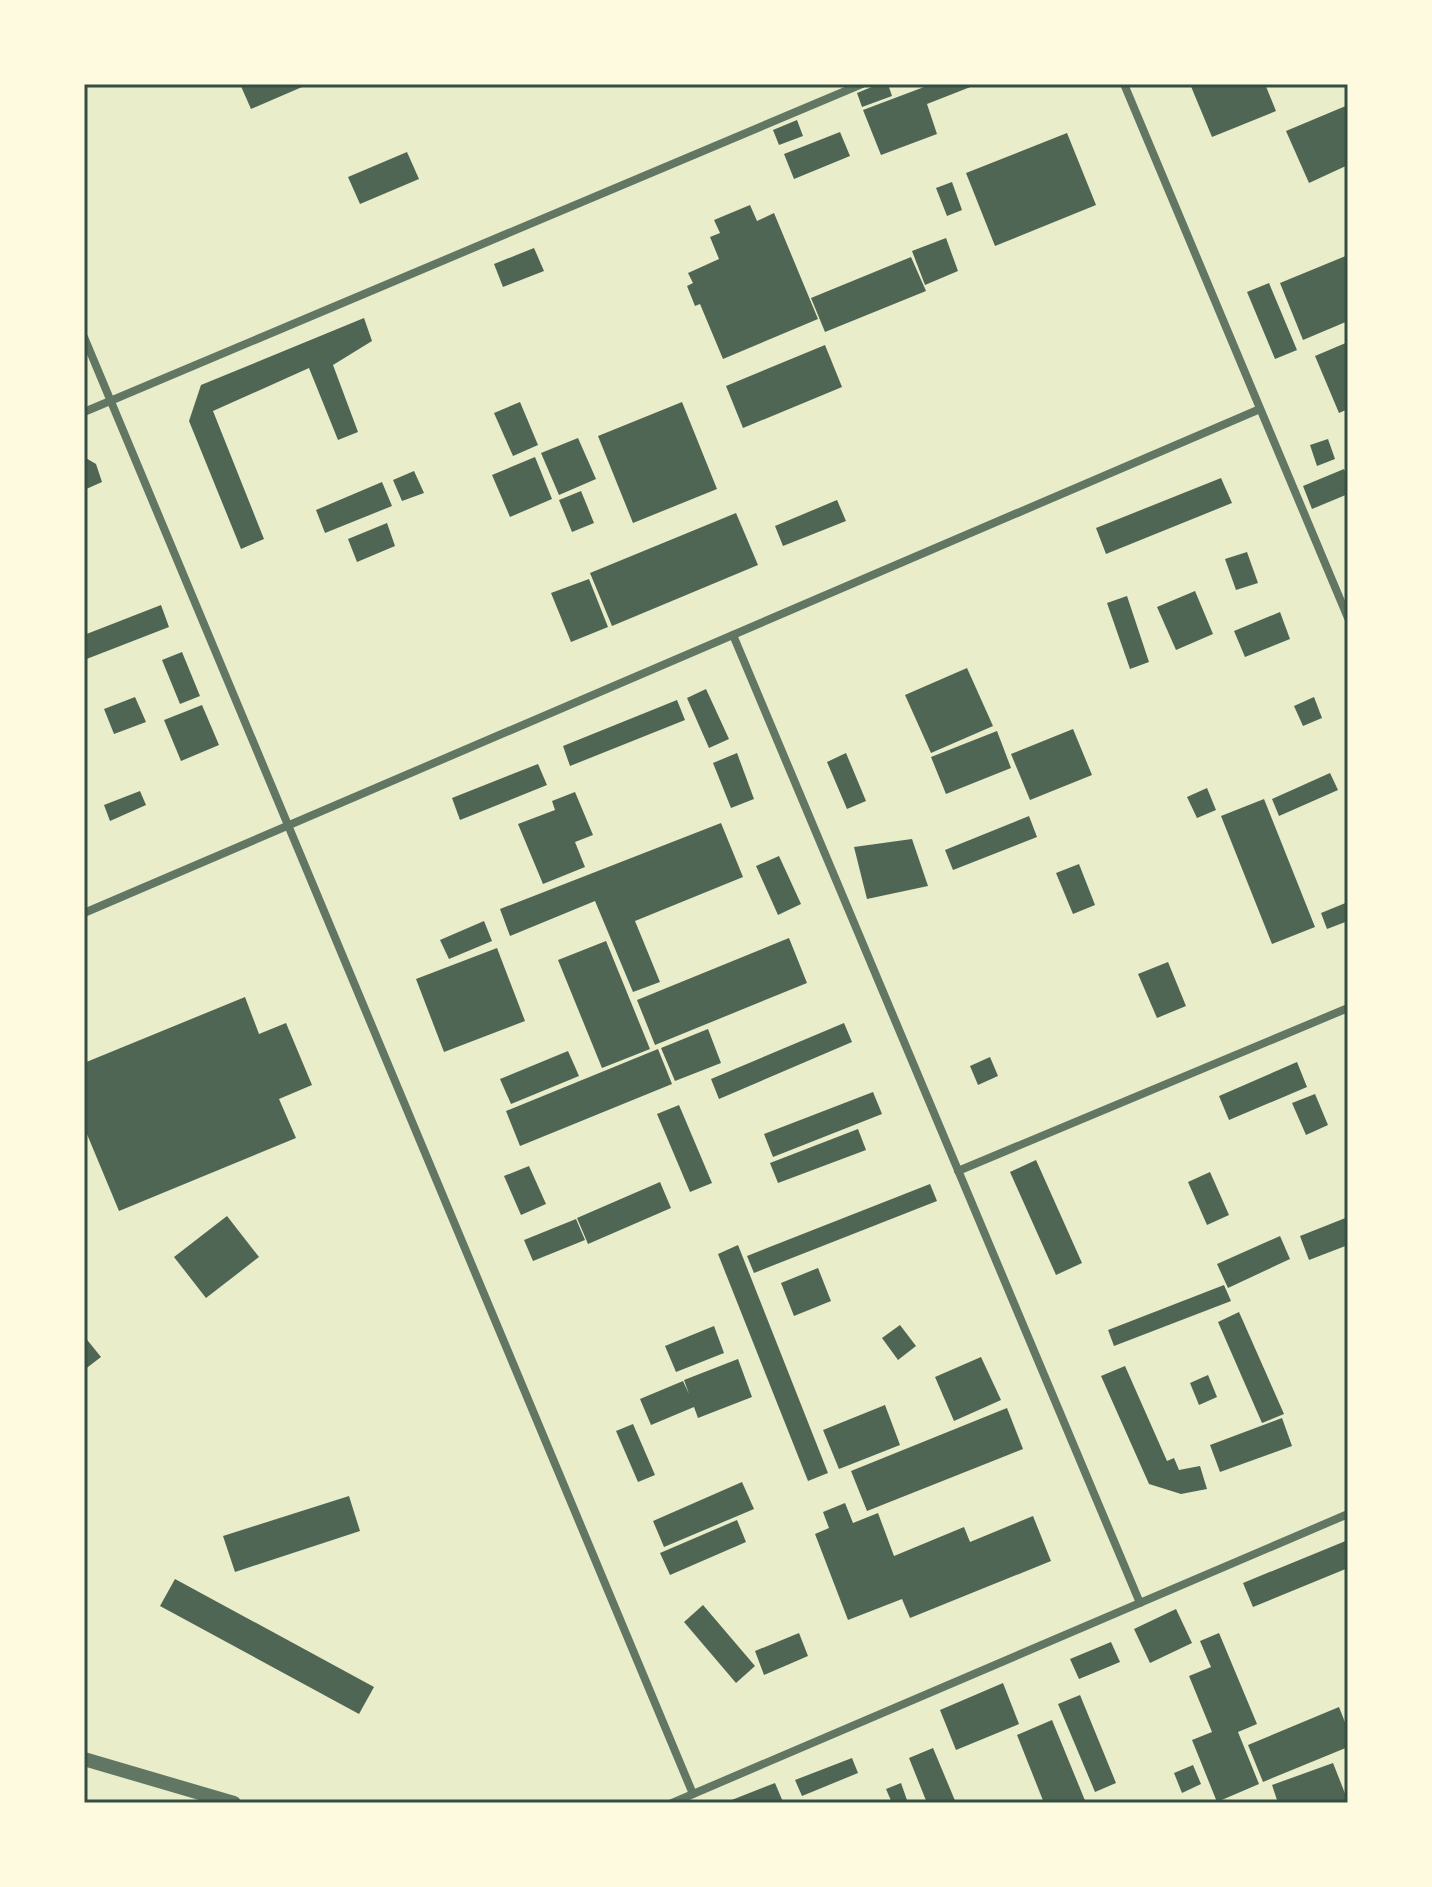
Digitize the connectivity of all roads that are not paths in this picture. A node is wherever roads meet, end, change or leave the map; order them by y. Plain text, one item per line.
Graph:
1 (862, 84) edge
2 (1124, 84) edge
3 (84, 337) edge
4 (111, 401) junction
5 (1260, 409) junction
6 (84, 412) edge
7 (1348, 618) edge
8 (733, 635) junction
9 (288, 825) junction
10 (84, 913) edge
11 (1348, 1008) edge
12 (958, 1171) junction
13 (1348, 1514) edge
14 (1140, 1603) junction
15 (84, 1759) edge
16 (693, 1794) junction
17 (234, 1803) edge
18 (672, 1803) edge

1 - 4 street
2 - 5 street
3 - 4 street
4 - 6 street
4 - 9 street
5 - 7 street
5 - 8 street
8 - 9 street
8 - 12 street
9 - 10 street
9 - 16 street
11 - 12 street
12 - 14 street
13 - 14 street
14 - 16 street
15 - 17 street
16 - 18 street

